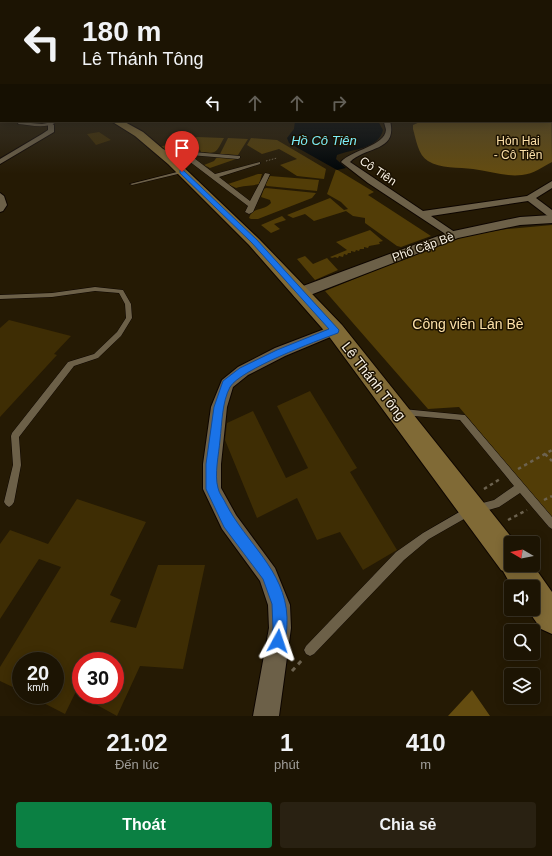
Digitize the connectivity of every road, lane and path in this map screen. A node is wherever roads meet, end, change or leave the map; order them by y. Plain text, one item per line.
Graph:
1 (118, 122) edge
2 (386, 122) edge
3 (19, 123) dead end
4 (52, 124) joint
5 (158, 151) junction
6 (183, 153) junction
7 (238, 157) dead end
8 (277, 158) dead end
9 (0, 162) edge
10 (262, 162) joint
11 (182, 172) junction
12 (267, 174) dead end
13 (213, 177) junction
14 (132, 184) dead end
15 (552, 184) edge
16 (0, 196) edge
17 (530, 198) junction
18 (0, 209) edge
19 (422, 214) junction
20 (552, 215) edge
21 (552, 219) edge
22 (454, 235) junction
23 (300, 293) junction
24 (0, 297) edge
25 (334, 330) junction
26 (398, 412) junction
27 (545, 454) dead end
28 (552, 462) edge
29 (520, 488) junction
30 (9, 502) dead end
31 (473, 509) junction
32 (552, 524) edge
33 (504, 551) edge
34 (540, 601) edge
35 (552, 618) edge
36 (310, 650) dead end
37 (266, 716) edge

1 - 5 main road, Lê Thánh Tông
2 - 19 street, Cô Tiên
3 - 4 lane
4 - 9 street
5 - 6 street
5 - 11 main road, Lê Thánh Tông
6 - 7 street
6 - 13 street
8 - 10 path
10 - 13 street
11 - 14 lane
11 - 23 main road, Lê Thánh Tông
12 - 13 street
15 - 17 street
16 - 18 street
17 - 19 street
17 - 20 street
19 - 22 street, Cô Tiên
21 - 22 street, Phố Cặp Bè
22 - 23 street, Phố Cặp Bè
23 - 25 main road, Lê Thánh Tông
24 - 30 lane
25 - 26 main road, Lê Thánh Tông
25 - 37 street
26 - 29 lane
26 - 31 main road, Lê Thánh Tông
27 - 28 path
29 - 31 lane
29 - 32 lane
31 - 33 main road, Lê Thánh Tông
31 - 36 lane
34 - 35 main road

